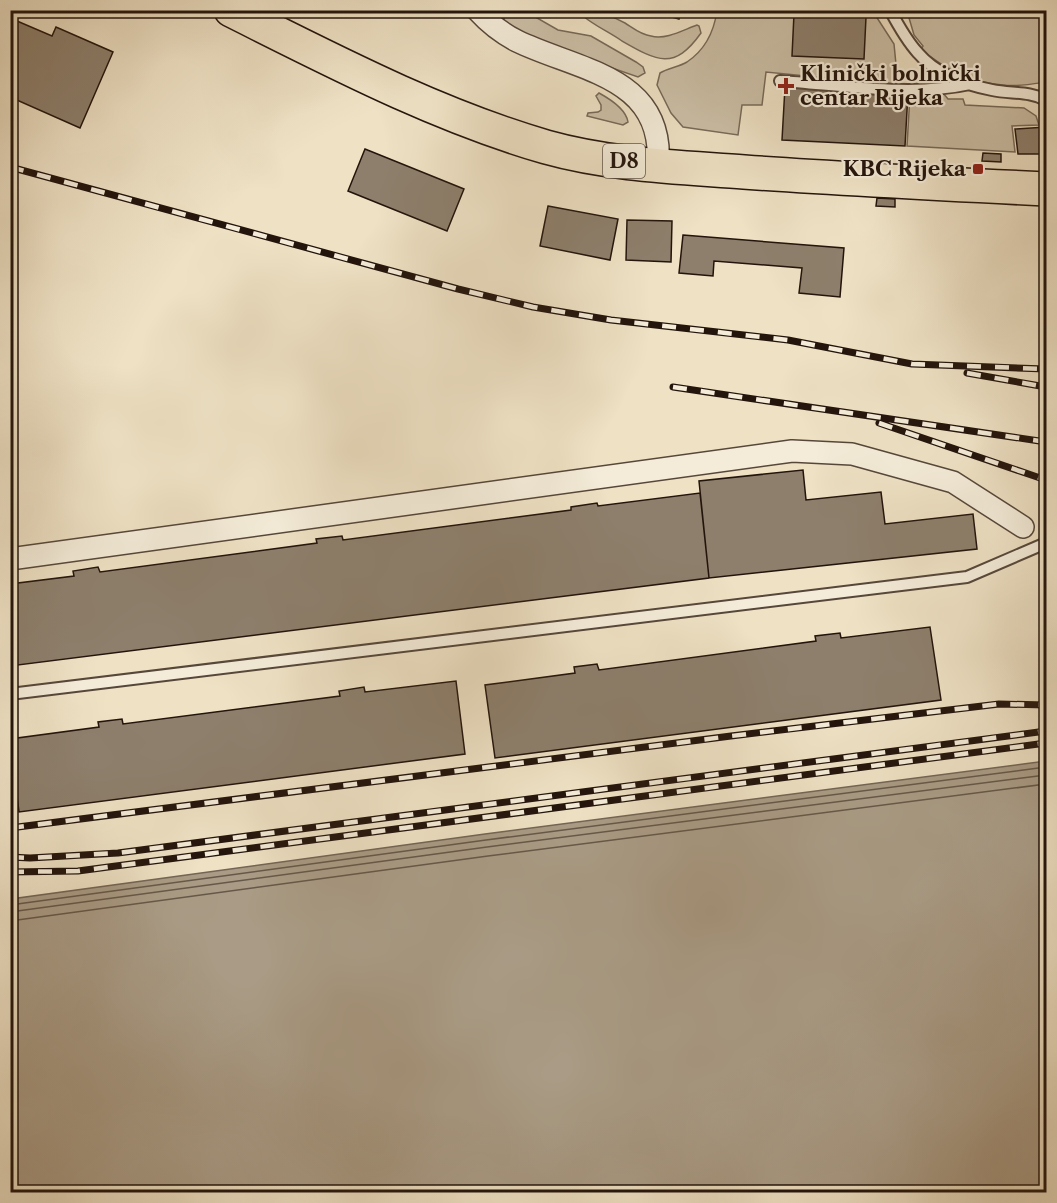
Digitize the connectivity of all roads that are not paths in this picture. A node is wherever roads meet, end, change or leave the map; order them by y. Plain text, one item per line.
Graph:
1 (231, 10) edge
2 (477, 10) edge
3 (890, 10) edge
4 (780, 81) dead end
5 (970, 84) junction
6 (1047, 100) edge
7 (658, 166) junction
8 (1047, 189) edge
9 (1023, 527) dead end
10 (1047, 543) edge
11 (10, 559) edge
12 (10, 694) edge

1 - 7 main road, D8
2 - 7 street
3 - 5 lane
4 - 5 lane
5 - 6 lane
7 - 8 main road, D8
9 - 11 street
10 - 12 lane

